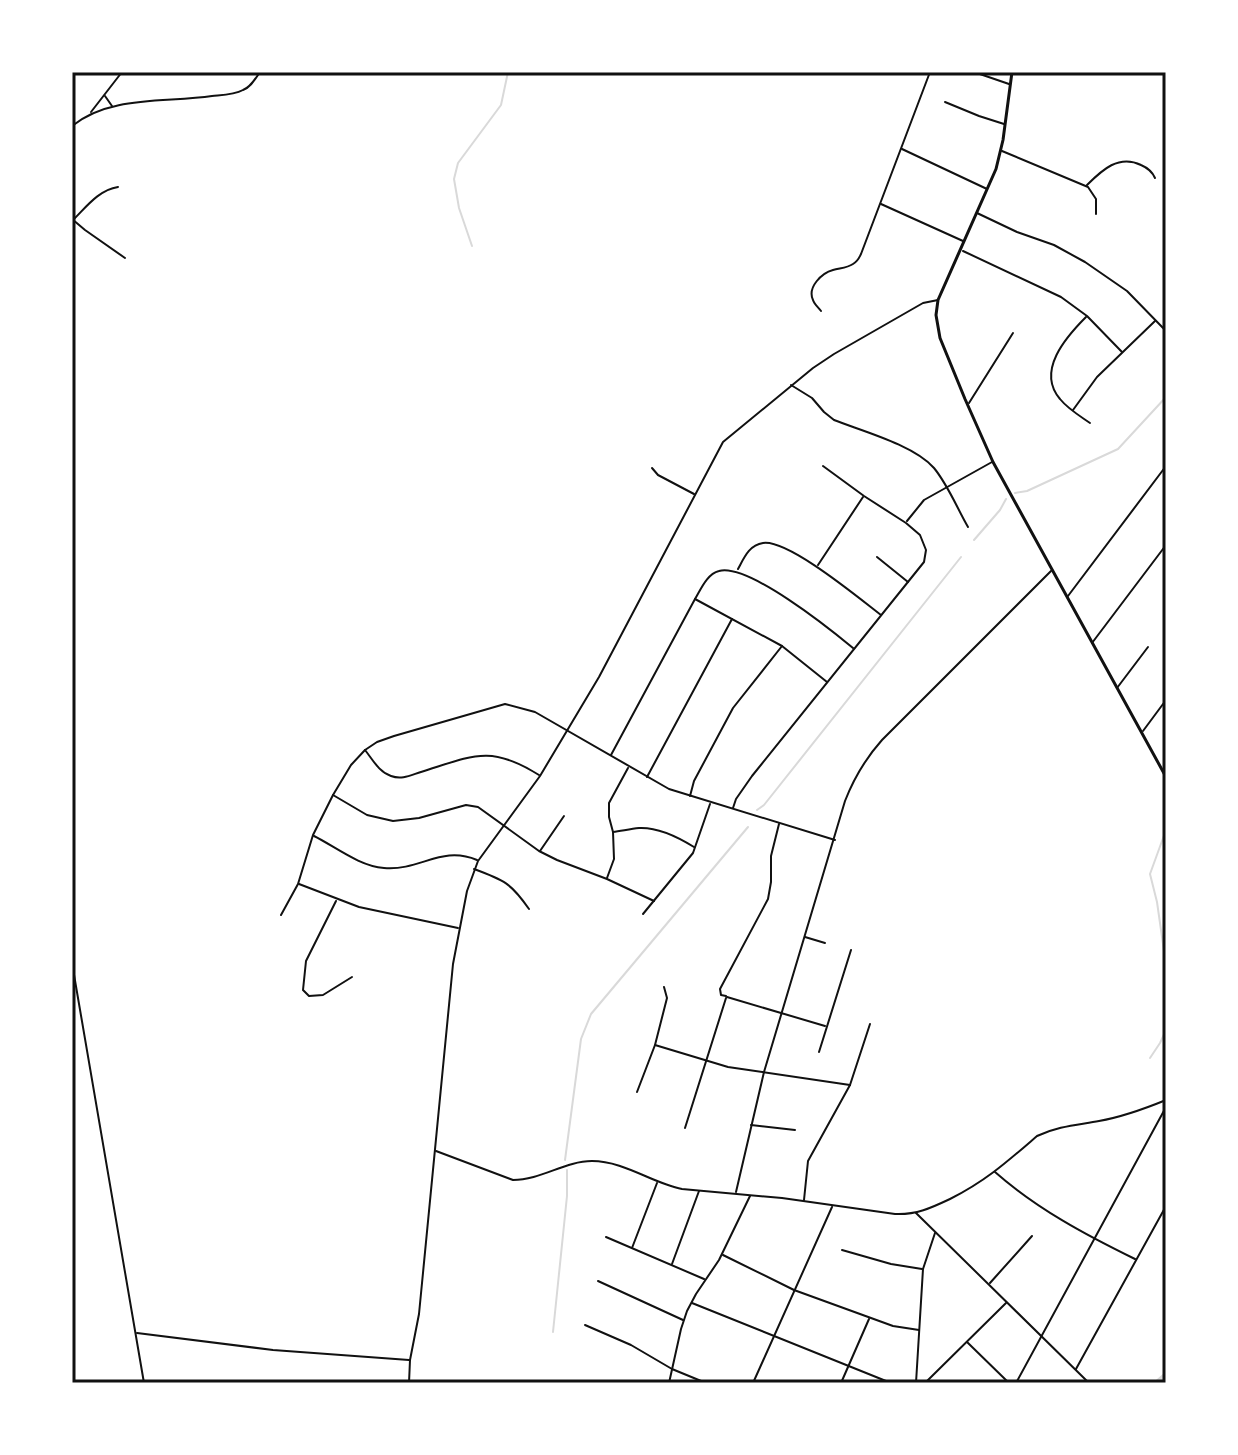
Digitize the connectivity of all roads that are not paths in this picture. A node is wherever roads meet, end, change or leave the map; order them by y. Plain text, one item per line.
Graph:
1 (122, 72) edge
2 (260, 72) edge
3 (930, 72) edge
4 (974, 72) edge
5 (1012, 72) edge
6 (1010, 84) junction
7 (105, 96) junction
8 (945, 102) dead end
9 (113, 107) junction
10 (89, 114) junction
11 (1005, 124) junction
12 (72, 126) edge
13 (901, 148) junction
14 (1001, 151) junction
15 (1155, 178) dead end
16 (1086, 186) junction
17 (118, 187) dead end
18 (988, 189) junction
19 (881, 204) junction
20 (977, 213) junction
21 (1096, 214) dead end
22 (73, 219) edge
23 (964, 242) junction
24 (960, 250) junction
25 (125, 258) dead end
26 (938, 300) junction
27 (821, 311) dead end
28 (1087, 316) junction
29 (1156, 320) junction
30 (1166, 331) edge
31 (1013, 333) dead end
32 (1122, 352) junction
33 (791, 385) junction
34 (968, 405) junction
35 (1072, 410) junction
36 (1090, 423) dead end
37 (993, 462) junction
38 (823, 466) dead end
39 (1166, 466) edge
40 (652, 468) dead end
41 (946, 487) junction
42 (694, 494) junction
43 (864, 496) junction
44 (906, 523) junction
45 (968, 527) dead end
46 (1166, 545) edge
47 (877, 557) dead end
48 (817, 566) junction
49 (1051, 570) junction
50 (737, 571) junction
51 (909, 582) junction
52 (1067, 596) junction
53 (695, 599) junction
54 (882, 616) junction
55 (732, 619) junction
56 (1092, 643) junction
57 (782, 646) junction
58 (1148, 647) dead end
59 (854, 649) junction
60 (828, 683) junction
61 (1117, 688) junction
62 (1166, 700) edge
63 (568, 730) junction
64 (1141, 733) junction
65 (365, 750) junction
66 (611, 755) junction
67 (629, 767) junction
68 (540, 776) junction
69 (647, 777) junction
70 (1166, 777) edge
71 (333, 795) junction
72 (690, 796) junction
73 (710, 803) junction
74 (732, 809) junction
75 (564, 816) dead end
76 (779, 824) junction
77 (505, 825) junction
78 (613, 832) junction
79 (313, 835) junction
80 (835, 840) junction
81 (695, 847) junction
82 (539, 851) junction
83 (478, 861) junction
84 (474, 869) junction
85 (607, 879) junction
86 (298, 884) junction
87 (337, 900) junction
88 (654, 901) junction
89 (529, 909) dead end
90 (643, 914) dead end
91 (281, 915) dead end
92 (459, 929) junction
93 (805, 937) junction
94 (825, 943) dead end
95 (851, 950) dead end
96 (72, 963) edge
97 (352, 977) dead end
98 (664, 987) dead end
99 (726, 996) junction
100 (782, 1014) junction
101 (870, 1024) dead end
102 (827, 1027) junction
103 (655, 1045) junction
104 (819, 1052) dead end
105 (706, 1061) junction
106 (764, 1072) junction
107 (850, 1085) junction
108 (637, 1092) dead end
109 (1166, 1100) edge
110 (1166, 1107) edge
111 (751, 1125) junction
112 (685, 1128) dead end
113 (795, 1130) dead end
114 (435, 1150) junction
115 (995, 1172) junction
116 (658, 1182) junction
117 (700, 1190) junction
118 (736, 1193) junction
119 (750, 1195) junction
120 (804, 1201) junction
121 (832, 1206) junction
122 (1166, 1206) edge
123 (916, 1213) junction
124 (1158, 1220) junction
125 (1166, 1225) edge
126 (935, 1232) junction
127 (1032, 1236) dead end
128 (606, 1237) dead end
129 (1094, 1239) junction
130 (632, 1248) junction
131 (842, 1250) dead end
132 (722, 1254) junction
133 (1137, 1260) junction
134 (672, 1265) junction
135 (923, 1269) junction
136 (705, 1280) junction
137 (598, 1281) dead end
138 (989, 1284) junction
139 (794, 1290) junction
140 (1007, 1302) junction
141 (691, 1303) junction
142 (869, 1317) junction
143 (684, 1321) junction
144 (585, 1325) dead end
145 (919, 1330) junction
146 (135, 1333) junction
147 (1042, 1335) junction
148 (775, 1336) junction
149 (967, 1342) junction
150 (410, 1360) junction
151 (849, 1366) junction
152 (672, 1369) junction
153 (1076, 1369) junction
154 (144, 1383) edge
155 (409, 1383) edge
156 (669, 1383) edge
157 (706, 1383) edge
158 (753, 1383) edge
159 (841, 1383) edge
160 (891, 1383) edge
161 (916, 1383) edge
162 (925, 1383) edge
163 (1009, 1383) edge
164 (1016, 1383) edge
165 (1089, 1383) edge

1 - 7 street
2 - 9 street
3 - 13 street
4 - 6 street
5 - 6 main road
6 - 11 main road
7 - 9 street
7 - 10 street
8 - 11 street
9 - 10 street
10 - 12 street
11 - 14 main road
13 - 18 street
13 - 19 street
14 - 16 street
14 - 18 main road
15 - 16 street
16 - 21 street
17 - 22 street
18 - 20 main road
19 - 23 street
19 - 27 street
20 - 23 main road
20 - 29 street
22 - 25 street
23 - 24 main road
24 - 26 main road
24 - 28 street
26 - 33 street
26 - 34 main road
28 - 32 street
28 - 35 street
29 - 30 street
29 - 32 street
31 - 34 street
32 - 35 street
33 - 41 street
33 - 42 street
34 - 37 main road
35 - 36 street
37 - 41 street
37 - 49 main road
38 - 43 street
39 - 52 street
40 - 42 street
41 - 44 street
41 - 45 street
42 - 63 street
43 - 44 street
43 - 48 street
44 - 51 street
46 - 56 street
47 - 51 street
48 - 50 street
48 - 54 street
49 - 52 main road
49 - 80 street
50 - 53 street
50 - 59 street
51 - 54 street
52 - 56 main road
53 - 55 street
53 - 66 street
54 - 59 street
55 - 57 street
55 - 69 street
56 - 61 main road
57 - 60 street
57 - 72 street
58 - 61 street
59 - 60 street
60 - 74 street
61 - 64 main road
62 - 64 street
63 - 65 street
63 - 66 street
63 - 68 street
64 - 70 main road
65 - 68 street
65 - 71 street
66 - 67 street
67 - 69 street
67 - 78 street
68 - 77 street
69 - 72 street
71 - 77 street
71 - 79 street
72 - 73 street
73 - 74 street
73 - 81 street
74 - 76 street
75 - 82 street
76 - 80 street
76 - 99 street
77 - 82 street
77 - 83 street
78 - 81 street
78 - 85 street
79 - 83 street
79 - 86 street
80 - 93 street
81 - 88 street
82 - 85 street
83 - 84 street
84 - 89 street
84 - 92 street
85 - 88 street
86 - 87 street
86 - 91 street
87 - 92 street
87 - 97 street
88 - 90 street
92 - 114 street
93 - 94 street
93 - 100 street
95 - 102 street
96 - 146 street
98 - 103 street
99 - 100 street
99 - 105 street
100 - 102 street
100 - 106 street
101 - 107 street
102 - 104 street
103 - 105 street
103 - 108 street
105 - 106 street
105 - 112 street
106 - 107 street
106 - 111 street
107 - 120 street
109 - 115 street
110 - 129 street
111 - 113 street
111 - 118 street
114 - 116 street
114 - 150 street
115 - 123 street
115 - 129 street
116 - 117 street
116 - 130 street
117 - 118 street
117 - 134 street
118 - 119 street
119 - 120 street
119 - 132 street
120 - 121 street
121 - 123 street
121 - 139 street
122 - 124 street
123 - 126 street
124 - 125 street
124 - 133 street
126 - 135 street
126 - 138 street
127 - 138 street
128 - 130 street
129 - 133 street
129 - 147 street
130 - 134 street
131 - 135 street
132 - 136 street
132 - 139 street
133 - 153 street
134 - 136 street
135 - 145 street
136 - 141 street
137 - 143 street
138 - 140 street
139 - 142 street
139 - 148 street
140 - 147 street
140 - 149 street
141 - 143 street
141 - 148 street
142 - 145 street
142 - 151 street
143 - 152 street
144 - 152 street
145 - 161 street
146 - 150 street
146 - 154 street
147 - 153 street
147 - 164 street
148 - 151 street
148 - 158 street
149 - 162 street
149 - 163 street
150 - 155 street
151 - 159 street
151 - 160 street
152 - 156 street
152 - 157 street
153 - 165 street

